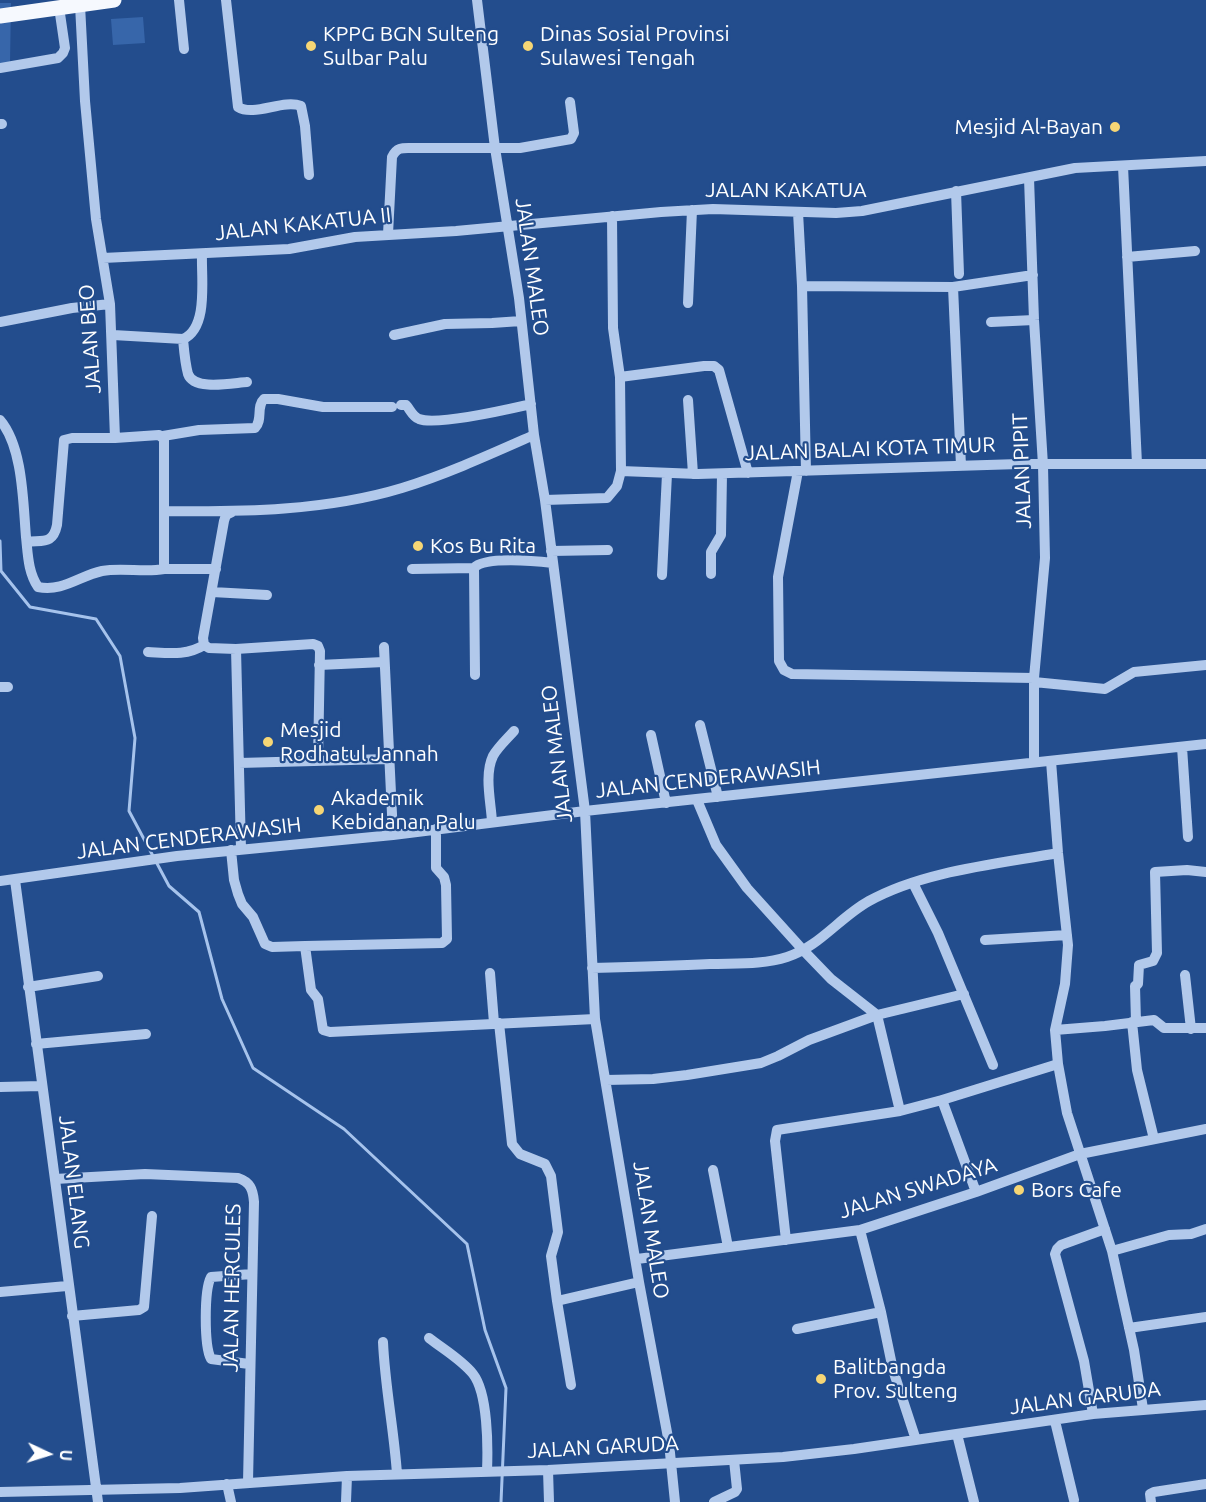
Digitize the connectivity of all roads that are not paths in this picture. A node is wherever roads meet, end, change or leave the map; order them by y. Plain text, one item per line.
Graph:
1 (114, 0) edge
2 (179, 0) edge
3 (226, 0) edge
4 (477, 0) edge
5 (80, 5) junction
6 (59, 7) junction
7 (0, 16) edge
8 (184, 49) dead end
9 (0, 68) edge
10 (570, 102) dead end
11 (495, 148) junction
12 (1206, 161) edge
13 (1122, 166) junction
14 (309, 175) dead end
15 (1029, 178) junction
16 (956, 191) junction
17 (692, 210) junction
18 (798, 212) junction
19 (612, 216) junction
20 (506, 227) junction
21 (388, 234) junction
22 (1195, 251) dead end
23 (202, 254) junction
24 (1127, 257) junction
25 (103, 258) junction
26 (959, 274) dead end
27 (1032, 275) junction
28 (802, 286) junction
29 (953, 287) junction
30 (688, 303) dead end
31 (110, 304) junction
32 (1034, 320) junction
33 (521, 321) junction
34 (0, 322) edge
35 (991, 322) dead end
36 (113, 335) junction
37 (394, 335) dead end
38 (183, 339) junction
39 (620, 378) junction
40 (247, 382) dead end
41 (688, 400) dead end
42 (531, 404) junction
43 (0, 420) edge
44 (534, 435) junction
45 (163, 436) junction
46 (115, 438) junction
47 (1137, 464) junction
48 (1206, 464) edge
49 (1043, 465) junction
50 (961, 466) junction
51 (621, 471) junction
52 (802, 471) junction
53 (748, 473) junction
54 (667, 474) junction
55 (693, 474) junction
56 (722, 474) junction
57 (545, 500) junction
58 (165, 511) junction
59 (232, 512) junction
60 (27, 542) junction
61 (608, 550) dead end
62 (551, 551) junction
63 (553, 563) junction
64 (216, 568) junction
65 (474, 568) junction
66 (164, 569) junction
67 (412, 569) dead end
68 (711, 574) dead end
69 (662, 575) dead end
70 (212, 592) junction
71 (267, 595) dead end
72 (204, 645) junction
73 (384, 647) dead end
74 (236, 649) junction
75 (148, 652) dead end
76 (384, 662) junction
77 (320, 665) junction
78 (1206, 665) edge
79 (475, 675) dead end
80 (1034, 680) junction
81 (700, 725) dead end
82 (514, 730) dead end
83 (651, 735) dead end
84 (1206, 744) edge
85 (1182, 747) junction
86 (388, 759) junction
87 (318, 760) junction
88 (1051, 761) junction
89 (1034, 762) junction
90 (239, 763) junction
91 (718, 797) junction
92 (697, 800) junction
93 (666, 803) junction
94 (585, 811) junction
95 (492, 822) junction
96 (436, 829) junction
97 (393, 835) junction
98 (1188, 837) dead end
99 (236, 850) junction
100 (1058, 853) junction
101 (1206, 872) edge
102 (15, 880) junction
103 (0, 881) edge
104 (913, 883) junction
105 (1067, 935) junction
106 (985, 940) dead end
107 (305, 946) junction
108 (802, 950) junction
109 (592, 968) junction
110 (490, 973) dead end
111 (1185, 975) dead end
112 (98, 976) dead end
113 (28, 987) junction
114 (964, 994) junction
115 (877, 1016) junction
116 (595, 1019) junction
117 (1134, 1022) junction
118 (497, 1023) junction
119 (1206, 1028) edge
120 (1191, 1029) junction
121 (1055, 1030) junction
122 (146, 1034) dead end
123 (36, 1044) junction
124 (1058, 1064) junction
125 (993, 1065) dead end
126 (606, 1080) junction
127 (41, 1086) junction
128 (0, 1087) edge
129 (942, 1101) junction
130 (900, 1111) junction
131 (1206, 1129) edge
132 (1154, 1139) junction
133 (1080, 1154) junction
134 (713, 1170) dead end
135 (55, 1179) junction
136 (976, 1192) junction
137 (152, 1216) dead end
138 (1105, 1229) junction
139 (1206, 1229) edge
140 (860, 1230) junction
141 (786, 1240) junction
142 (728, 1247) junction
143 (1112, 1251) junction
144 (637, 1259) junction
145 (252, 1274) junction
146 (639, 1282) junction
147 (67, 1286) junction
148 (0, 1292) edge
149 (557, 1301) junction
150 (881, 1312) junction
151 (72, 1316) junction
152 (1206, 1317) edge
153 (1129, 1328) junction
154 (797, 1329) dead end
155 (429, 1338) dead end
156 (383, 1342) dead end
157 (249, 1364) junction
158 (571, 1385) dead end
159 (1206, 1405) edge
160 (1143, 1409) junction
161 (1093, 1414) junction
162 (1055, 1421) junction
163 (957, 1434) junction
164 (916, 1440) junction
165 (734, 1460) junction
166 (672, 1464) junction
167 (548, 1470) junction
168 (491, 1471) junction
169 (397, 1474) junction
170 (347, 1476) junction
171 (248, 1482) junction
172 (227, 1484) junction
173 (1206, 1484) edge
174 (97, 1489) junction
175 (0, 1492) edge
176 (1074, 1500) dead end
177 (98, 1502) edge
178 (231, 1502) edge
179 (346, 1502) edge
180 (549, 1502) edge
181 (675, 1502) edge
182 (714, 1502) edge
183 (974, 1502) edge
184 (1151, 1502) edge

1 - 5 main road
2 - 8 street
3 - 14 street
4 - 11 street, JALAN MALEO
5 - 6 main road
5 - 25 street, JALAN BEO
6 - 7 main road
6 - 9 street
10 - 11 street
11 - 20 street, JALAN MALEO
11 - 21 street
12 - 13 street, JALAN KAKATUA
13 - 15 street, JALAN KAKATUA
13 - 24 street
15 - 16 street, JALAN KAKATUA
15 - 27 street, JALAN PIPIT
16 - 18 street, JALAN KAKATUA
16 - 26 street
17 - 18 street, JALAN KAKATUA
17 - 19 street, JALAN KAKATUA
17 - 30 street
18 - 28 street
19 - 20 street, JALAN KAKATUA
19 - 39 street
20 - 21 street, JALAN KAKATUA II
20 - 33 street, JALAN MALEO
21 - 23 street, JALAN KAKATUA II
22 - 24 street
23 - 25 street, JALAN KAKATUA II
23 - 38 street
24 - 47 street
25 - 31 street, JALAN BEO
27 - 29 street
27 - 32 street, JALAN PIPIT
28 - 29 street
28 - 52 street
29 - 50 street
31 - 34 street
31 - 36 street, JALAN BEO
32 - 35 street
32 - 49 street, JALAN PIPIT
33 - 37 street
33 - 42 street, JALAN MALEO
36 - 38 street
36 - 46 street, JALAN BEO
38 - 40 street
39 - 51 street
39 - 53 street
41 - 55 street
42 - 44 street, JALAN MALEO
42 - 45 street
43 - 60 street
44 - 57 street, JALAN MALEO
44 - 59 street
45 - 46 street
45 - 58 street
46 - 60 street
47 - 48 street, JALAN BALAI KOTA TIMUR
47 - 49 street, JALAN BALAI KOTA TIMUR
49 - 50 street, JALAN BALAI KOTA TIMUR
49 - 80 street, JALAN PIPIT
50 - 52 street, JALAN BALAI KOTA TIMUR
51 - 54 street, JALAN BALAI KOTA TIMUR
51 - 57 street
52 - 53 street, JALAN BALAI KOTA TIMUR
52 - 80 street
53 - 56 street, JALAN BALAI KOTA TIMUR
54 - 55 street, JALAN BALAI KOTA TIMUR
54 - 69 street
55 - 56 street, JALAN BALAI KOTA TIMUR
56 - 68 street
57 - 62 street, JALAN MALEO
58 - 59 street
58 - 66 street
59 - 64 street
60 - 66 street
61 - 62 street
62 - 63 street, JALAN MALEO
63 - 65 street
63 - 94 street, JALAN MALEO
64 - 66 street
64 - 70 street
65 - 67 street
65 - 79 street
70 - 71 street
70 - 72 street
72 - 74 street
72 - 75 street
73 - 76 street
74 - 77 street
74 - 90 street
76 - 77 street
76 - 86 street
77 - 87 street
78 - 80 street
80 - 89 street, JALAN PIPIT
81 - 91 street
82 - 95 street
83 - 93 street
84 - 85 street, JALAN CENDERAWASIH
85 - 88 street, JALAN CENDERAWASIH
85 - 98 street
86 - 87 street
86 - 97 street
87 - 90 street
88 - 89 street, JALAN CENDERAWASIH
88 - 100 street
89 - 91 street, JALAN CENDERAWASIH
90 - 99 street
91 - 92 street, JALAN CENDERAWASIH
92 - 93 street, JALAN CENDERAWASIH
92 - 108 street
93 - 94 street, JALAN CENDERAWASIH
94 - 95 street, JALAN CENDERAWASIH
94 - 109 street, JALAN MALEO
95 - 96 street, JALAN CENDERAWASIH
96 - 97 street, JALAN CENDERAWASIH
96 - 107 street
97 - 99 street, JALAN CENDERAWASIH
99 - 102 street, JALAN CENDERAWASIH
99 - 107 street
100 - 104 street
100 - 105 street
101 - 117 street
102 - 103 street, JALAN CENDERAWASIH
102 - 113 street, JALAN ELANG
104 - 108 street
104 - 114 street
105 - 106 street
105 - 121 street
107 - 118 street
108 - 109 street
108 - 115 street
109 - 116 street, JALAN MALEO
110 - 118 street
111 - 120 street
112 - 113 street
113 - 123 street, JALAN ELANG
114 - 115 street
114 - 125 street
115 - 126 street
115 - 130 street
116 - 118 street
116 - 126 street, JALAN MALEO
117 - 120 street
117 - 121 street
117 - 132 street
118 - 149 street
119 - 120 street
121 - 124 street
122 - 123 street
123 - 127 street, JALAN ELANG
124 - 129 street
124 - 133 street
126 - 144 street, JALAN MALEO
127 - 128 street
127 - 135 street, JALAN ELANG
129 - 130 street
129 - 136 street
130 - 141 street
131 - 132 street, JALAN SWADAYA
132 - 133 street, JALAN SWADAYA
133 - 136 street, JALAN SWADAYA
133 - 138 street
134 - 142 street
135 - 145 street, JALAN HERCULES
135 - 147 street, JALAN ELANG
136 - 140 street, JALAN SWADAYA
137 - 151 street
138 - 143 street
138 - 161 street
139 - 143 street
140 - 141 street, JALAN SWADAYA
140 - 150 street
141 - 142 street, JALAN SWADAYA
142 - 144 street, JALAN SWADAYA
143 - 153 street
144 - 146 street, JALAN MALEO
145 - 157 street, JALAN HERCULES
145 - 157 street
146 - 149 street
146 - 166 street, JALAN MALEO
147 - 148 street
147 - 151 street, JALAN ELANG
149 - 158 street
150 - 154 street
150 - 164 street
151 - 174 street, JALAN ELANG
152 - 153 street
153 - 160 street
155 - 168 street
156 - 169 street
157 - 171 street, JALAN HERCULES
159 - 160 street, JALAN GARUDA
160 - 161 street, JALAN GARUDA
161 - 162 street, JALAN GARUDA
162 - 163 street, JALAN GARUDA
162 - 176 street
163 - 164 street, JALAN GARUDA
163 - 183 street
164 - 165 street, JALAN GARUDA
165 - 166 street, JALAN GARUDA
165 - 182 street
166 - 167 street, JALAN GARUDA
166 - 181 street, JALAN MALEO
167 - 168 street, JALAN GARUDA
167 - 180 street
168 - 169 street, JALAN GARUDA
169 - 170 street, JALAN GARUDA
170 - 171 street, JALAN GARUDA
170 - 179 street
171 - 172 street, JALAN GARUDA
172 - 174 street, JALAN GARUDA
172 - 178 street
173 - 184 street
174 - 175 street, JALAN GARUDA
174 - 177 street, JALAN ELANG

